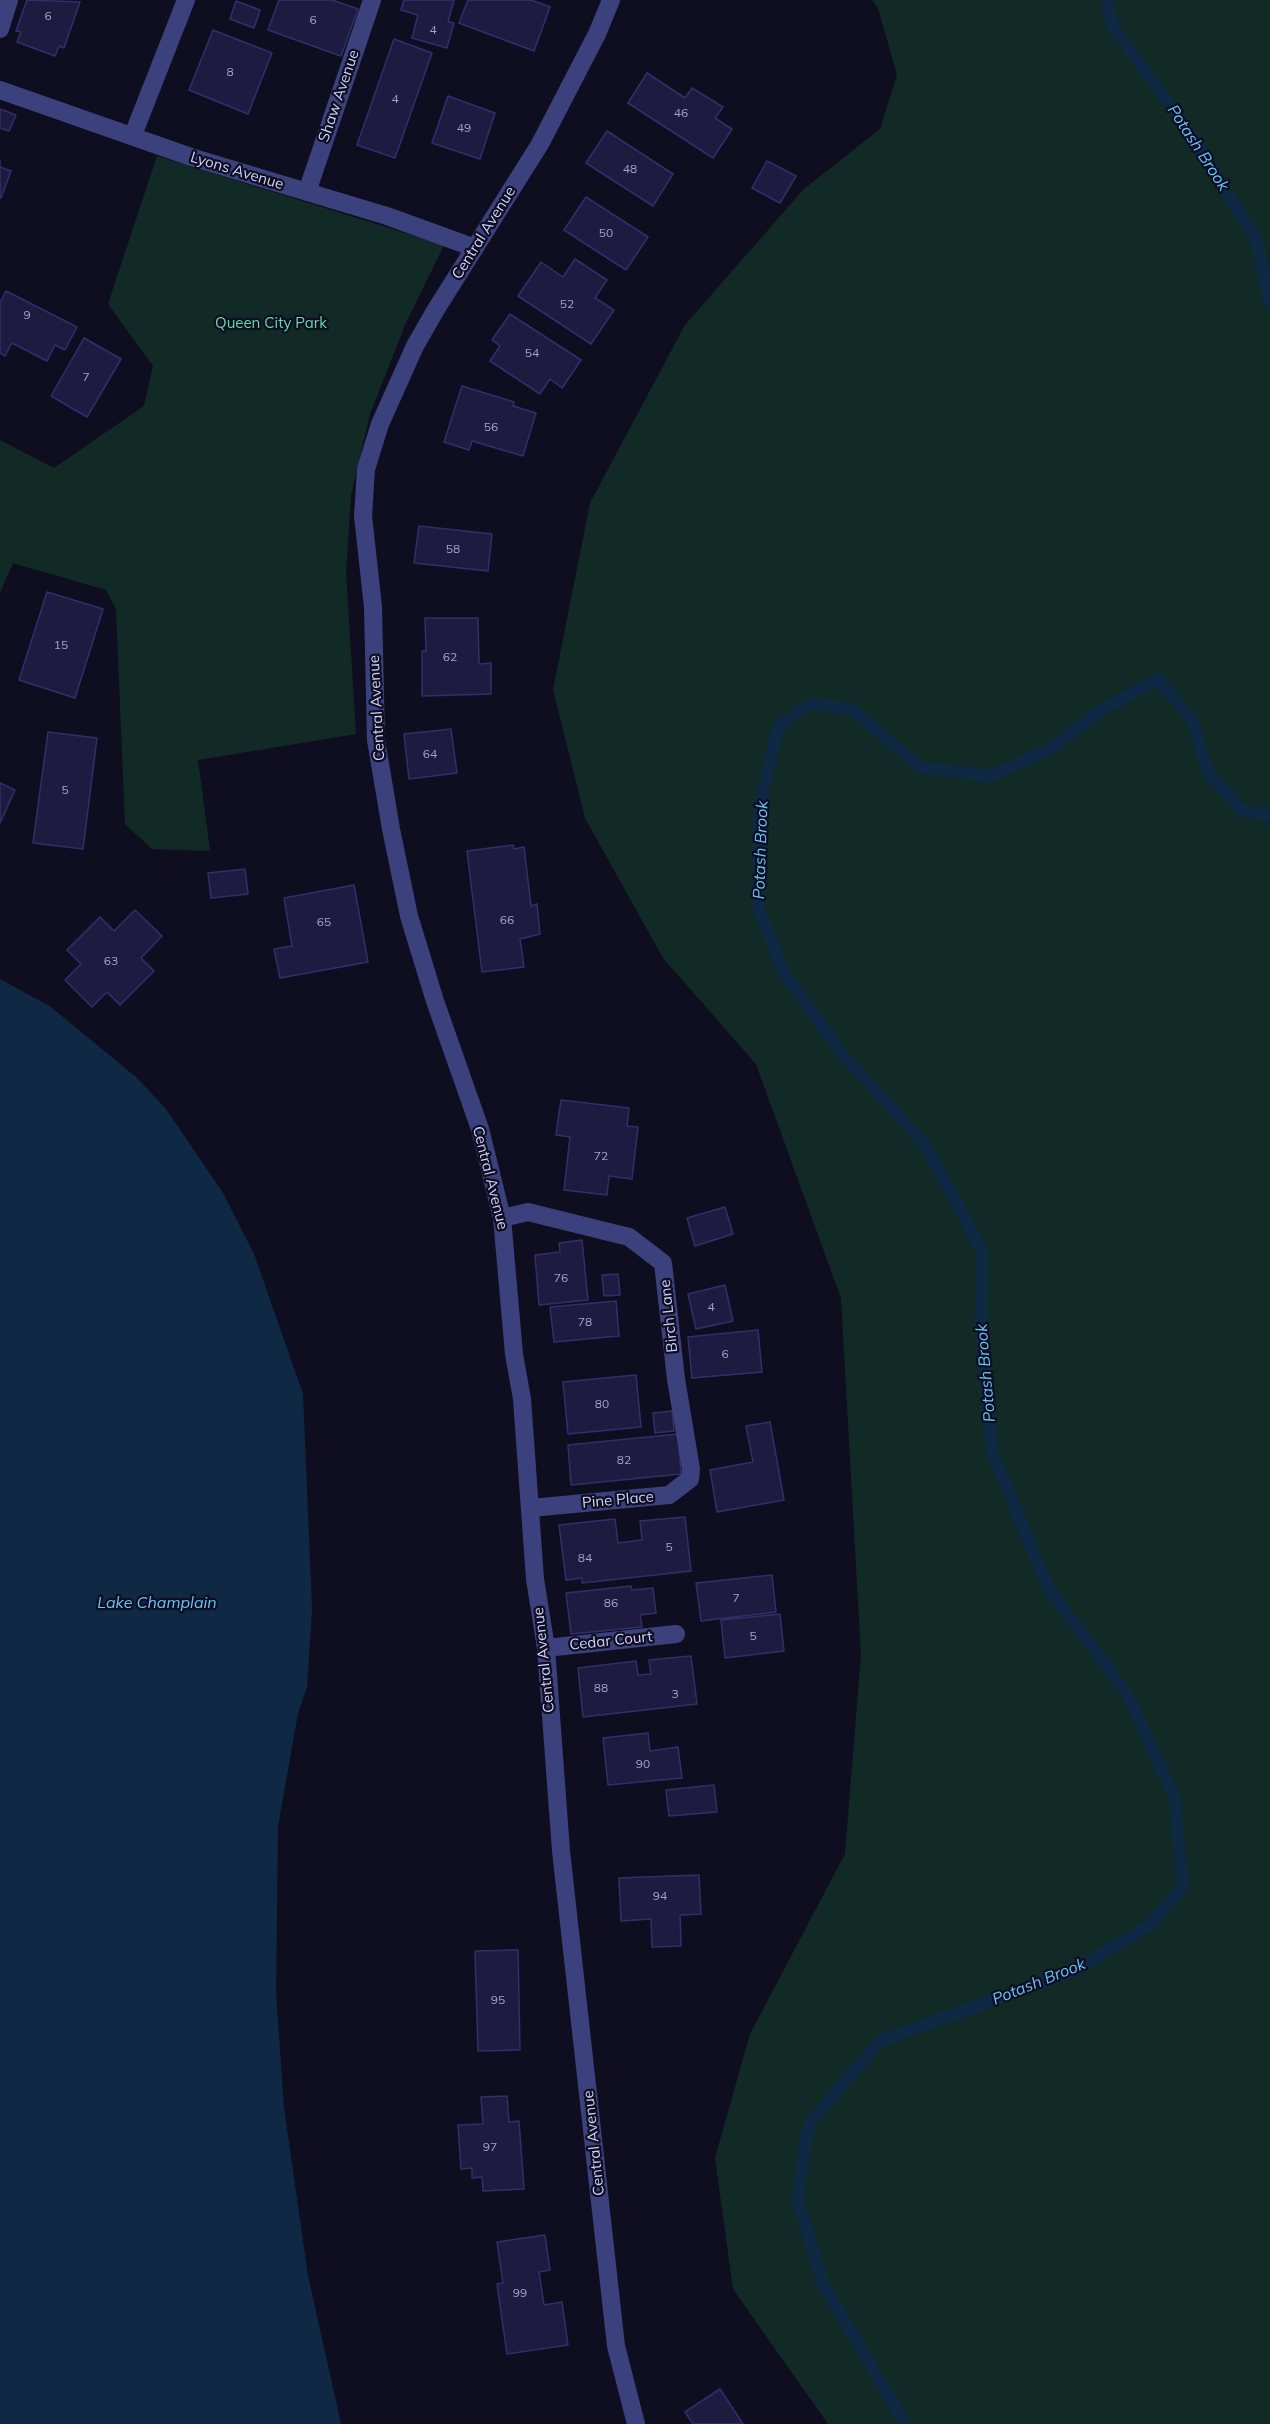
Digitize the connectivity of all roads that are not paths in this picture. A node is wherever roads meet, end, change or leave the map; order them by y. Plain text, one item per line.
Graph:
1 (9, 0) edge
2 (186, 0) edge
3 (372, 0) edge
4 (611, 0) edge
5 (0, 29) edge
6 (0, 90) edge
7 (133, 135) junction
8 (307, 192) junction
9 (475, 248) junction
10 (502, 1218) junction
11 (692, 1469) joint
12 (531, 1508) junction
13 (676, 1634) dead end
14 (546, 1648) junction
15 (636, 2424) edge

1 - 5 street
2 - 7 street
3 - 8 street, Shaw Avenue
4 - 9 street, Central Avenue
6 - 7 street, Lyons Avenue
7 - 8 street, Lyons Avenue
8 - 9 street, Lyons Avenue
9 - 10 street, Central Avenue
10 - 11 street, Birch Lane
10 - 12 street, Central Avenue
11 - 12 street, Pine Place
12 - 14 street, Central Avenue
13 - 14 street, Cedar Court
14 - 15 street, Central Avenue

